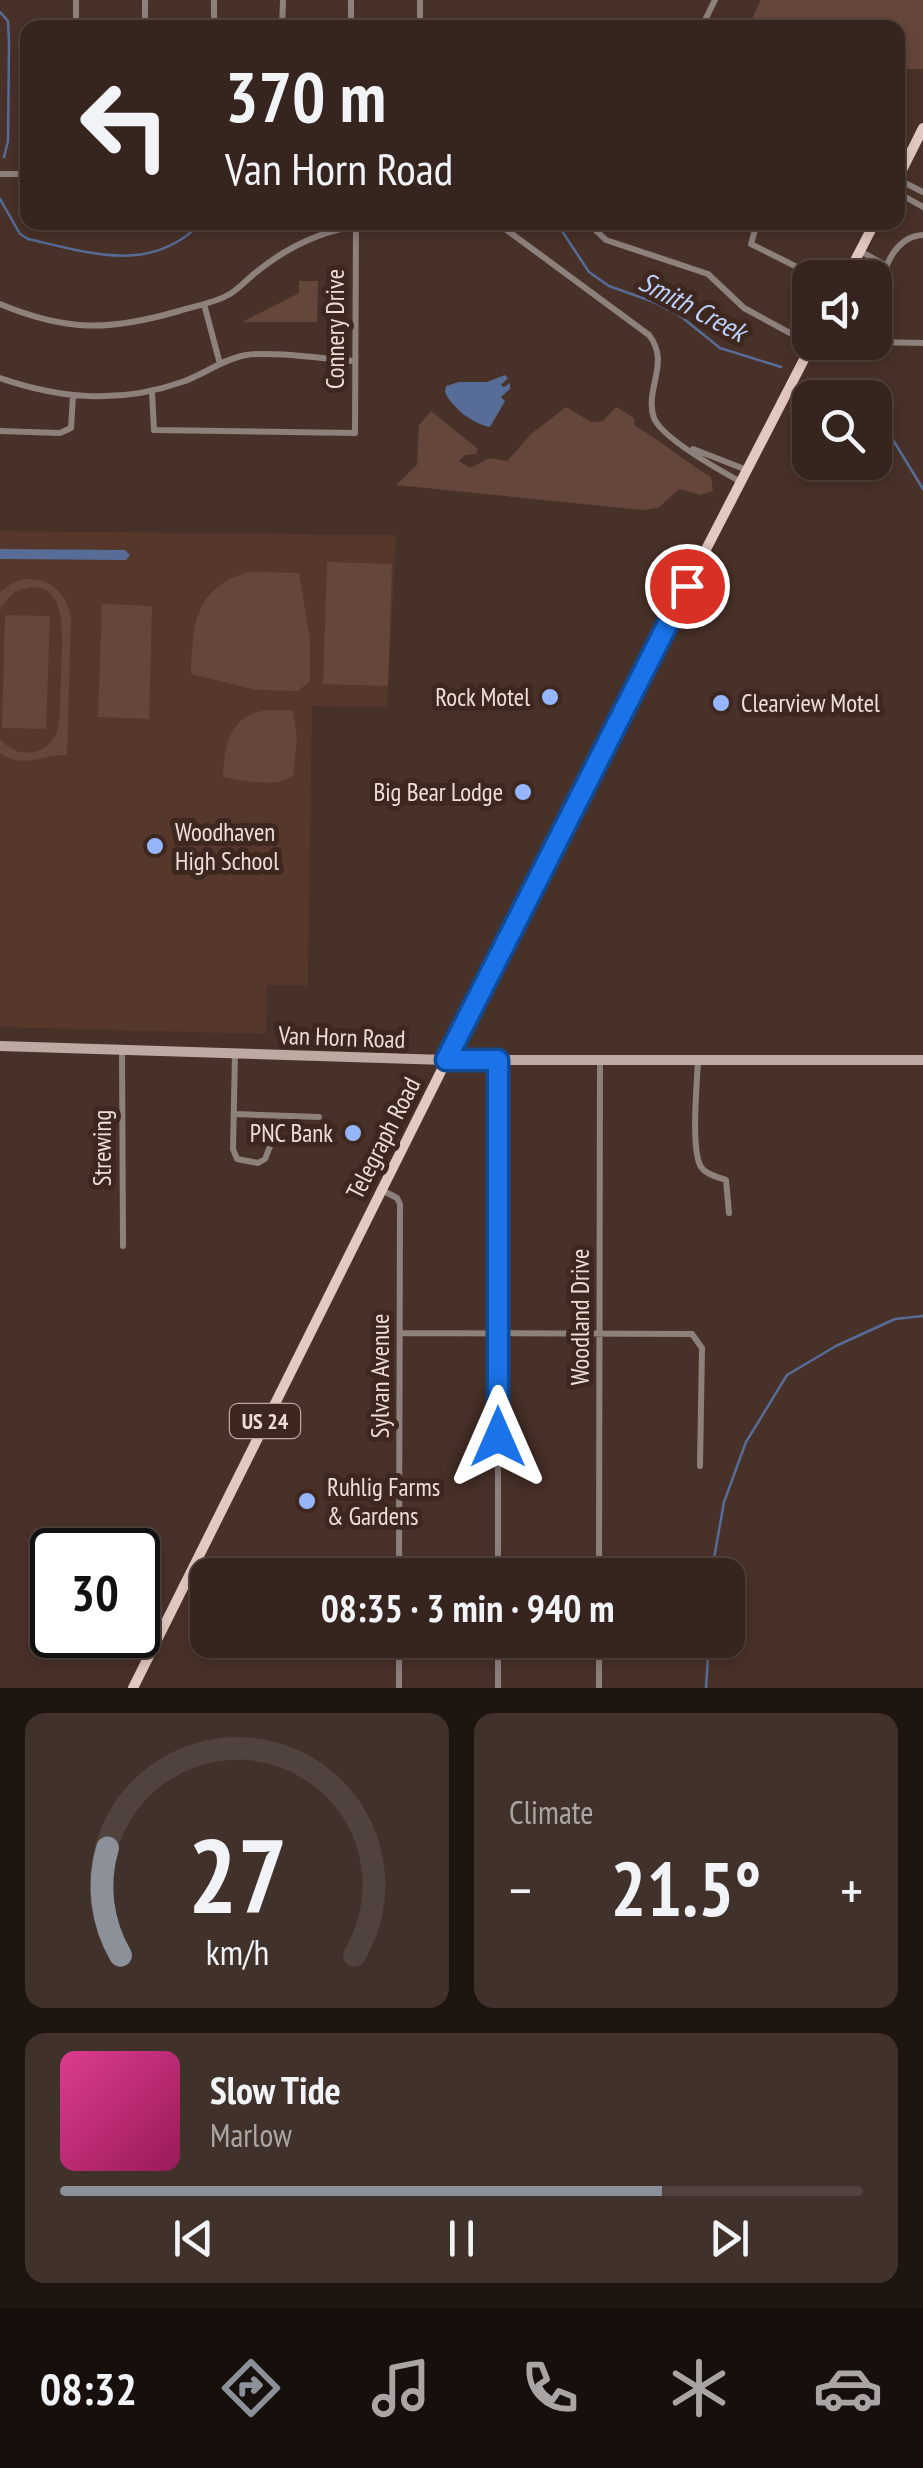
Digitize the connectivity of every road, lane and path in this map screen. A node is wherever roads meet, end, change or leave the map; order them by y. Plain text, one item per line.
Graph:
1 (923, 128) edge
2 (905, 162) edge
3 (338, 230) edge
4 (356, 230) edge
5 (506, 230) edge
6 (594, 230) edge
7 (755, 230) edge
8 (870, 230) edge
9 (923, 235) edge
10 (860, 251) junction
11 (855, 260) edge
12 (876, 260) edge
13 (891, 260) edge
14 (792, 265) edge
15 (0, 304) edge
16 (204, 304) junction
17 (792, 333) edge
18 (892, 342) edge
19 (923, 342) edge
20 (354, 360) junction
21 (804, 360) edge
22 (220, 364) junction
23 (0, 378) edge
24 (152, 392) junction
25 (73, 396) junction
26 (0, 431) edge
27 (688, 447) junction
28 (747, 470) junction
29 (741, 482) junction
30 (0, 1046) edge
31 (122, 1050) junction
32 (235, 1054) junction
33 (446, 1060) junction
34 (498, 1060) junction
35 (600, 1060) junction
36 (698, 1060) junction
37 (923, 1060) edge
38 (234, 1114) junction
39 (282, 1116) junction
40 (320, 1117) dead end
41 (380, 1188) junction
42 (729, 1212) dead end
43 (123, 1246) dead end
44 (400, 1333) junction
45 (498, 1333) junction
46 (600, 1333) junction
47 (700, 1466) dead end
48 (399, 1558) edge
49 (498, 1558) edge
50 (599, 1558) edge
51 (399, 1658) edge
52 (498, 1658) edge
53 (599, 1658) edge
54 (132, 1688) edge
55 (399, 1688) edge
56 (498, 1688) edge
57 (600, 1688) edge

1 - 2 main road
3 - 16 street
4 - 20 street, Connery Drive
5 - 27 street
6 - 17 street
7 - 14 street
8 - 10 main road
9 - 13 street
10 - 11 main road
10 - 12 street
15 - 16 street
16 - 22 street
18 - 19 street
20 - 22 street
20 - 24 street, Connery Drive
21 - 28 main road, Telegraph Road / US 24
22 - 24 street
23 - 25 street
24 - 25 street
25 - 26 street
27 - 28 street
27 - 29 street
28 - 29 main road, Telegraph Road / US 24
29 - 33 main road, Telegraph Road / US 24
30 - 31 street, Van Horn Road
31 - 32 street, Van Horn Road
31 - 43 street, Strewing
32 - 33 street, Van Horn Road
32 - 38 street
33 - 34 street, Van Horn Road
33 - 41 main road, Telegraph Road / US 24
34 - 35 street, Van Horn Road
34 - 45 street
35 - 36 street, Van Horn Road
35 - 46 street, Woodland Drive
36 - 37 street, Van Horn Road
36 - 42 street
38 - 39 street
38 - 39 street
39 - 40 street
41 - 44 street, Sylvan Avenue
41 - 54 main road, Telegraph Road / US 24
44 - 45 street
44 - 48 street, Sylvan Avenue
45 - 46 street
45 - 49 street
46 - 47 street
46 - 50 street, Woodland Drive
51 - 55 street
52 - 56 street
53 - 57 street

